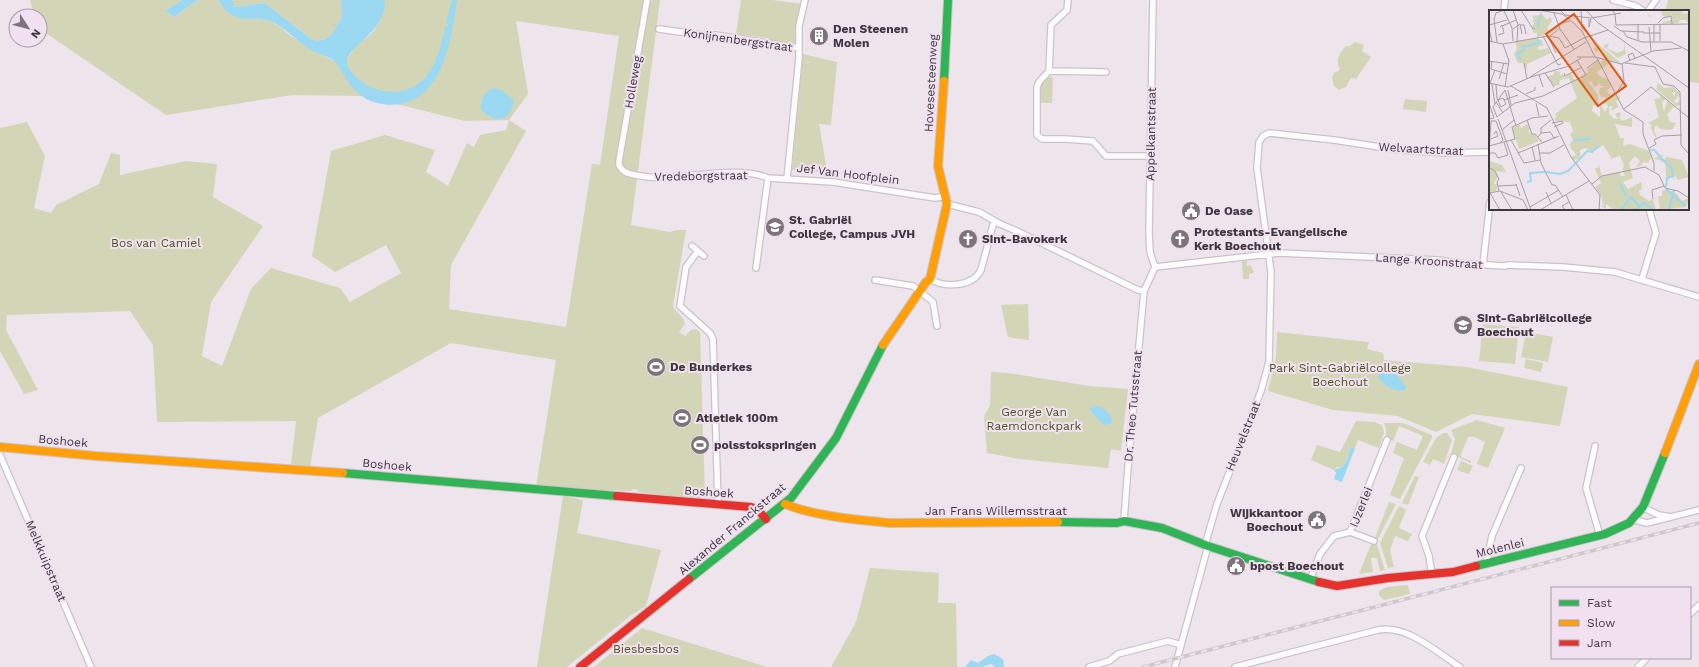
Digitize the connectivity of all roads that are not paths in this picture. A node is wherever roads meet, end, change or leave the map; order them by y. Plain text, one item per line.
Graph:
1 (647, 0) edge
2 (805, 0) edge
3 (948, 0) edge
4 (1068, 0) edge
5 (1152, 0) edge
6 (1505, 0) edge
7 (1613, 0) edge
8 (1656, 0) edge
9 (1504, 10) edge
10 (1642, 10) edge
11 (1649, 10) edge
12 (659, 29) dead end
13 (799, 48) junction
14 (1049, 71) junction
15 (1106, 72) dead end
16 (1269, 132) joint
17 (792, 137) joint
18 (1489, 152) edge
19 (1151, 156) junction
20 (619, 165) joint
21 (768, 178) junction
22 (787, 179) junction
23 (947, 200) junction
24 (1489, 210) edge
25 (1649, 210) edge
26 (994, 221) junction
27 (692, 246) dead end
28 (698, 251) junction
29 (1269, 253) junction
30 (704, 256) dead end
31 (1482, 265) junction
32 (756, 268) dead end
33 (1155, 268) junction
34 (930, 279) junction
35 (1642, 279) junction
36 (875, 280) dead end
37 (1144, 291) junction
38 (920, 292) junction
39 (1699, 297) edge
40 (937, 326) dead end
41 (1699, 364) edge
42 (1387, 440) dead end
43 (1594, 446) dead end
44 (0, 447) edge
45 (0, 455) edge
46 (1454, 457) dead end
47 (1521, 468) dead end
48 (718, 504) junction
49 (785, 504) junction
50 (1644, 508) junction
51 (1699, 510) edge
52 (1675, 517) junction
53 (766, 519) junction
54 (1635, 520) junction
55 (1124, 521) junction
56 (1350, 532) junction
57 (1600, 536) junction
58 (1374, 541) dead end
59 (1207, 545) junction
60 (1486, 564) junction
61 (1432, 575) junction
62 (1310, 580) junction
63 (1699, 605) edge
64 (1691, 613) edge
65 (1181, 645) junction
66 (1646, 659) edge
67 (92, 667) edge
68 (580, 667) edge
69 (1089, 667) edge
70 (1176, 667) edge
71 (1235, 667) edge
72 (1460, 667) edge
73 (1638, 667) edge

1 - 20 street, Holleweg
2 - 13 street
3 - 23 street, Hovesesteenweg
4 - 14 street
5 - 19 street, Appelkantstraat
6 - 9 street
7 - 10 street
8 - 11 street
12 - 13 street, Konijnenbergstraat
13 - 17 street, Konijnenbergstraat
14 - 15 street
14 - 19 street
16 - 18 street, Welvaartstraat
16 - 29 street, Heuvelstraat
17 - 22 street, Jef Van Hoofplein
19 - 33 street, Appelkantstraat
20 - 21 street, Vredeborgstraat
21 - 22 street, Vredeborgstraat
21 - 32 street
22 - 23 street, Jef Van Hoofplein
23 - 26 street, Jef Van Hoofplein
23 - 34 street
24 - 31 street
25 - 35 street
26 - 34 street
26 - 37 street, Jef Van Hoofplein
27 - 28 street
28 - 30 street
28 - 48 street
29 - 31 street, Lange Kroonstraat
29 - 33 street, Lange Kroonstraat
29 - 59 street, Heuvelstraat
31 - 35 street, Lange Kroonstraat
33 - 37 street
34 - 38 street, Alexander Franckstraat
35 - 39 street, Lange Kroonstraat
36 - 38 street
37 - 55 street, Dr. Theo Tutsstraat
38 - 40 street
38 - 49 street, Alexander Franckstraat
41 - 50 street, Molenlei
42 - 56 street, IJzerlei
43 - 57 street
44 - 48 street, Boshoek
45 - 67 street, Melkkuipstraat
46 - 61 street
47 - 60 street
48 - 53 street, Boshoek
49 - 53 street, Alexander Franckstraat
49 - 55 street, Jan Frans Willemsstraat
50 - 52 street
50 - 54 street, Molenlei
51 - 52 street
52 - 54 street
53 - 68 street, Alexander Franckstraat
54 - 57 street, Molenlei
55 - 59 street, Jan Frans Willemsstraat
56 - 58 street
56 - 62 street, IJzerlei
57 - 60 street, Molenlei
59 - 62 street, Molenlei
59 - 65 street, Heuvelstraat
60 - 61 street, Molenlei
61 - 62 street, Molenlei
63 - 64 street
65 - 69 street
65 - 70 street, Heuvelstraat
66 - 73 street
71 - 72 street

